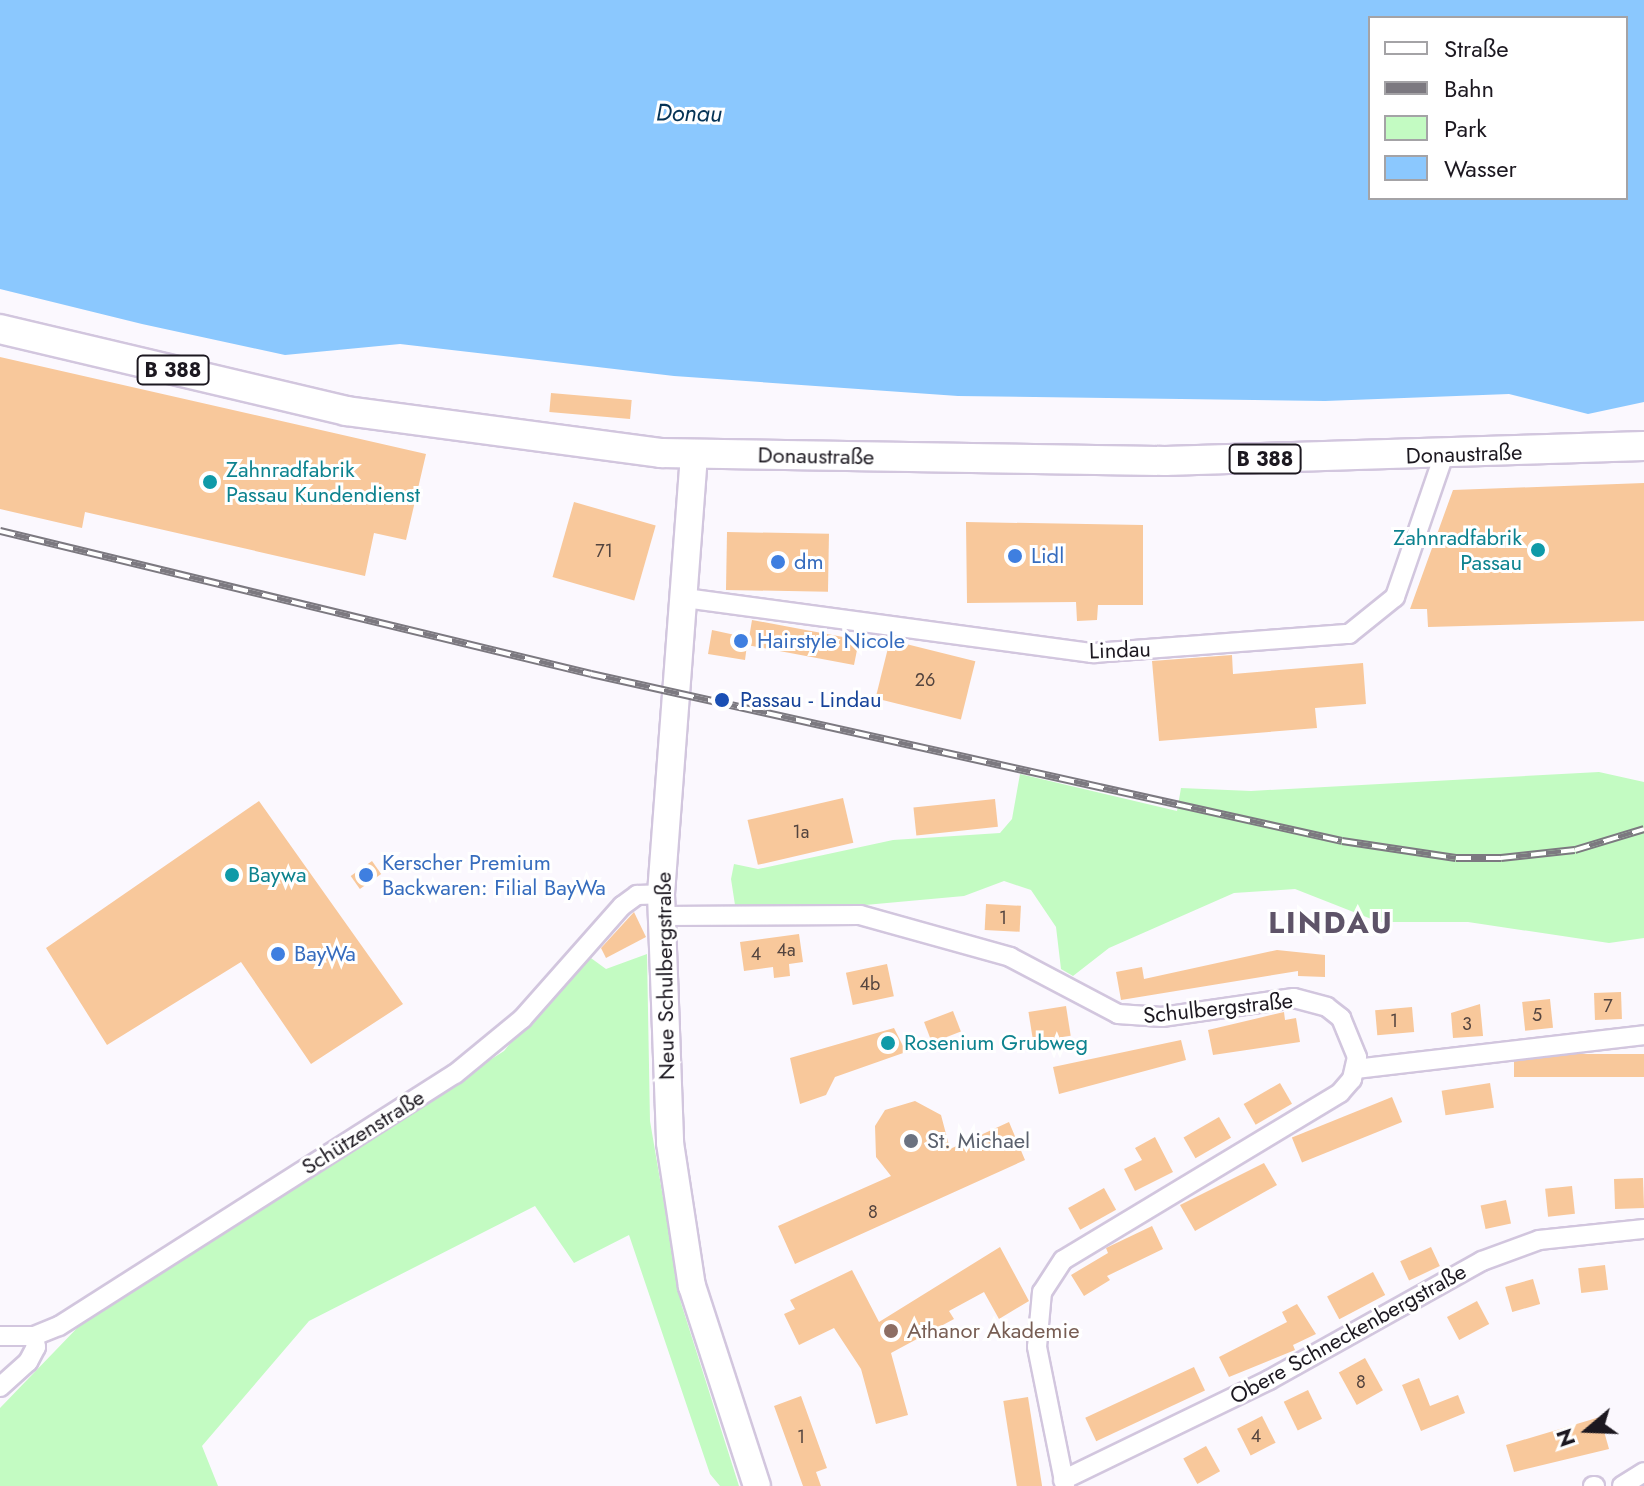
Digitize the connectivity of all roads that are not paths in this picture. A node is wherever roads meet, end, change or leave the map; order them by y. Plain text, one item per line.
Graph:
1 (0, 329) edge
2 (1644, 446) edge
3 (694, 455) junction
4 (1444, 455) junction
5 (685, 598) junction
6 (661, 905) junction
7 (1644, 1035) edge
8 (1356, 1069) junction
9 (1644, 1229) edge
10 (0, 1336) edge
11 (34, 1336) junction
12 (0, 1387) edge
13 (1644, 1472) edge
14 (1064, 1483) edge
15 (757, 1486) edge
16 (1622, 1486) edge

1 - 3 main road, Donaustraße / B 388
2 - 4 main road, Donaustraße / B 388
3 - 4 main road, Donaustraße / B 388
3 - 5 street, Neue Schulbergstraße
4 - 5 street, Lindau
5 - 6 street, Neue Schulbergstraße
6 - 8 street, Schulbergstraße
6 - 11 street, Schützenstraße
6 - 15 street, Neue Schulbergstraße
7 - 8 street
8 - 14 street
9 - 14 street, Obere Schneckenbergstraße
10 - 11 street, Schützenstraße
11 - 12 street
13 - 16 street

